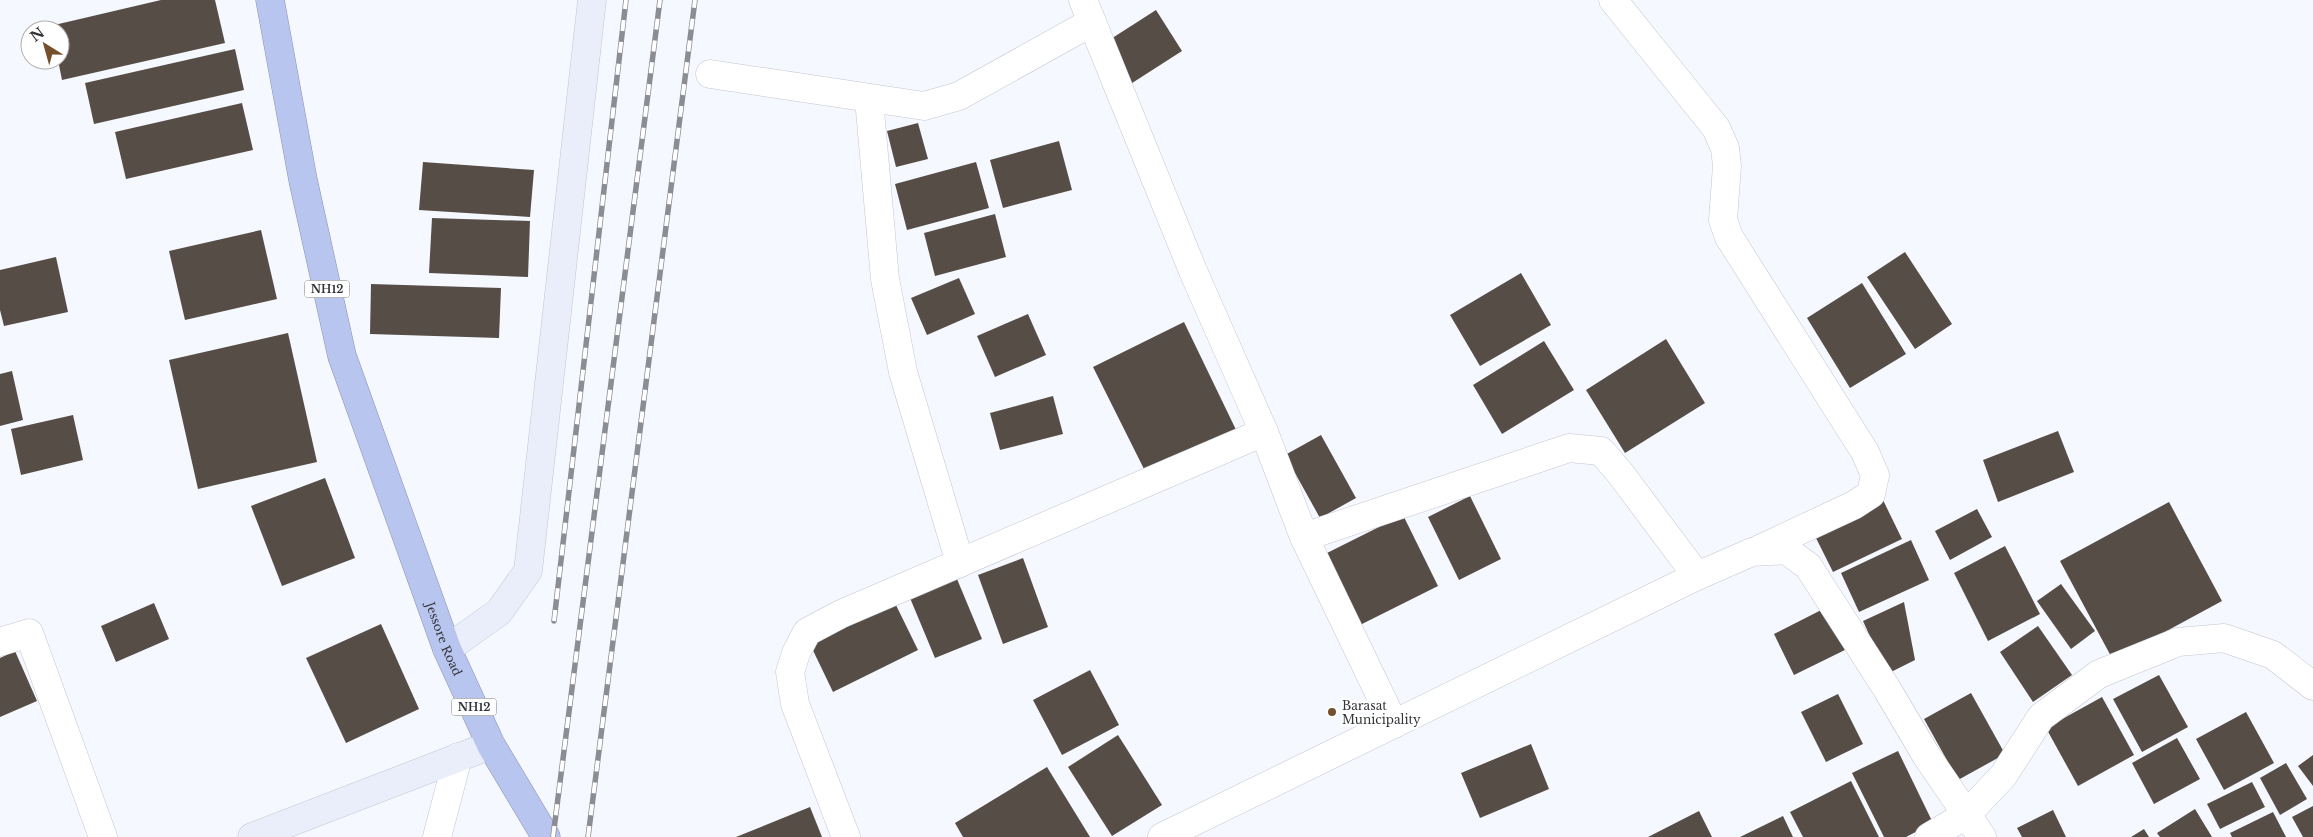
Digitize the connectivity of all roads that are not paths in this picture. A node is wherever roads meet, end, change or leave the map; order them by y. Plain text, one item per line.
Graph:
1 (270, 0) edge
2 (592, 0) edge
3 (1613, 0) edge
4 (1087, 11) edge
5 (710, 74) dead end
6 (869, 99) junction
7 (1264, 432) junction
8 (1304, 537) junction
9 (1752, 552) junction
10 (960, 563) junction
11 (1697, 576) junction
12 (0, 642) edge
13 (447, 649) junction
14 (2313, 686) edge
15 (1394, 724) junction
16 (491, 745) junction
17 (458, 757) junction
18 (1966, 816) junction
19 (103, 837) edge
20 (252, 837) edge
21 (437, 837) edge
22 (546, 837) edge
23 (846, 837) edge
24 (1162, 837) edge
25 (1929, 837) edge
26 (1982, 837) edge

1 - 13 highway, Jessore Road / NH12
2 - 13 street
3 - 9 street
4 - 6 street
4 - 7 street
5 - 6 street
6 - 10 street
7 - 8 street
7 - 10 street
8 - 11 street
8 - 15 street
9 - 11 street
9 - 18 street
10 - 23 street
11 - 15 street
12 - 19 street
13 - 16 highway, Jessore Road / NH12
14 - 18 street
15 - 24 street
16 - 17 street
16 - 22 highway, Jessore Road / NH12
17 - 20 street
17 - 21 street
18 - 25 street
18 - 26 street

